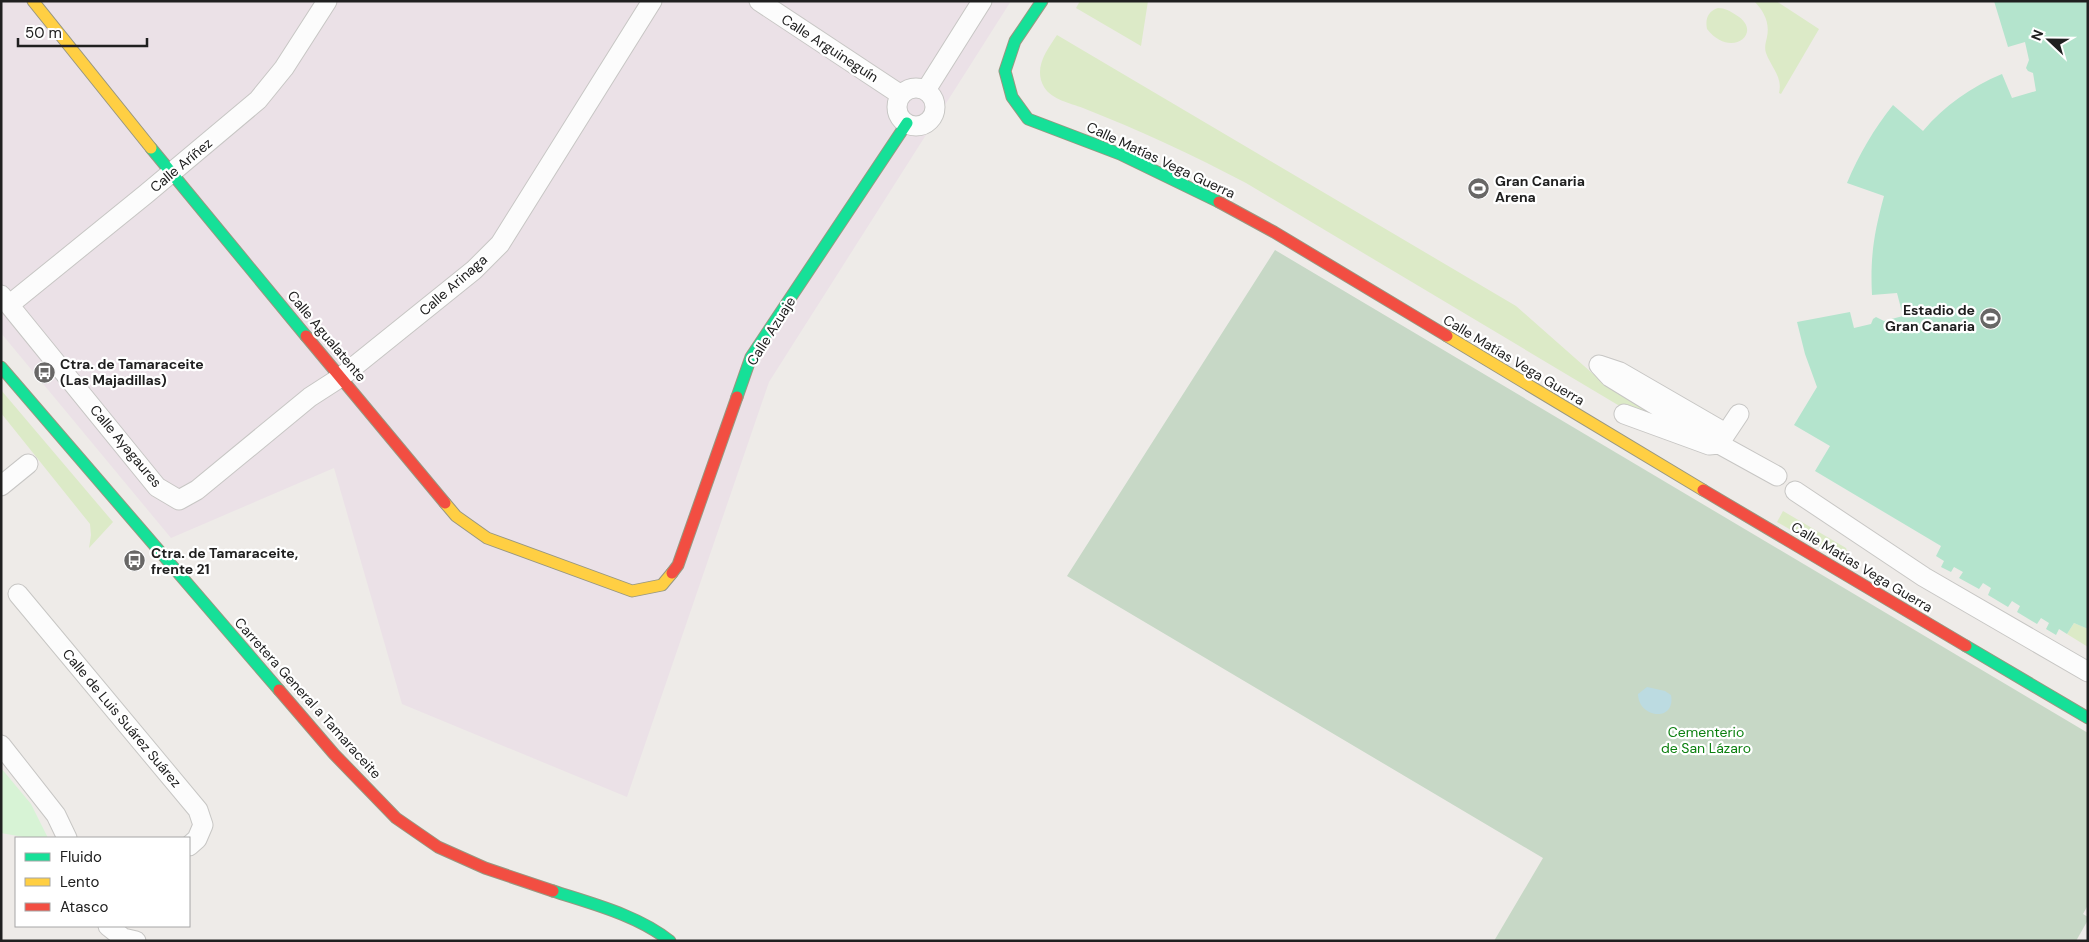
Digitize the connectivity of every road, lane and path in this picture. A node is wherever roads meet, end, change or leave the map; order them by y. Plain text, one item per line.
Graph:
1 (33, 1) edge
2 (327, 1) edge
3 (652, 1) edge
4 (759, 1) edge
5 (982, 1) edge
6 (1042, 1) edge
7 (926, 90) junction
8 (902, 95) junction
9 (907, 123) junction
10 (171, 173) junction
11 (5, 300) edge
12 (1, 368) edge
13 (342, 377) junction
14 (1624, 414) dead end
15 (1738, 414) dead end
16 (1721, 437) junction
17 (28, 464) dead end
18 (1777, 476) dead end
19 (1, 486) edge
20 (1795, 491) dead end
21 (179, 500) joint
22 (662, 585) joint
23 (18, 594) dead end
24 (2088, 672) edge
25 (2088, 718) edge
26 (1, 745) edge
27 (67, 837) edge
28 (190, 845) edge
29 (109, 927) edge
30 (136, 941) edge
31 (670, 941) edge

1 - 10 street, Calle Agualatente
2 - 10 street, Calle Aríñez
3 - 13 street, Calle Arinaga
4 - 8 street, Calle Arguineguín
5 - 7 street
6 - 25 street, Calle Matías Vega Guerra
7 - 8 street
7 - 9 street
8 - 9 street
9 - 22 street, Calle Azuaje
10 - 11 street, Calle Aríñez
10 - 13 street, Calle Agualatente
11 - 21 street, Calle Ayagaures
12 - 31 street, Carretera General a Tamaraceite
13 - 21 street, Calle Arinaga
13 - 22 street, Calle Agualatente
14 - 16 street
15 - 16 street
16 - 16 street
16 - 18 street
17 - 19 street
20 - 24 street
23 - 28 street, Calle de Luis Suárez Suárez
26 - 27 street
29 - 30 street

